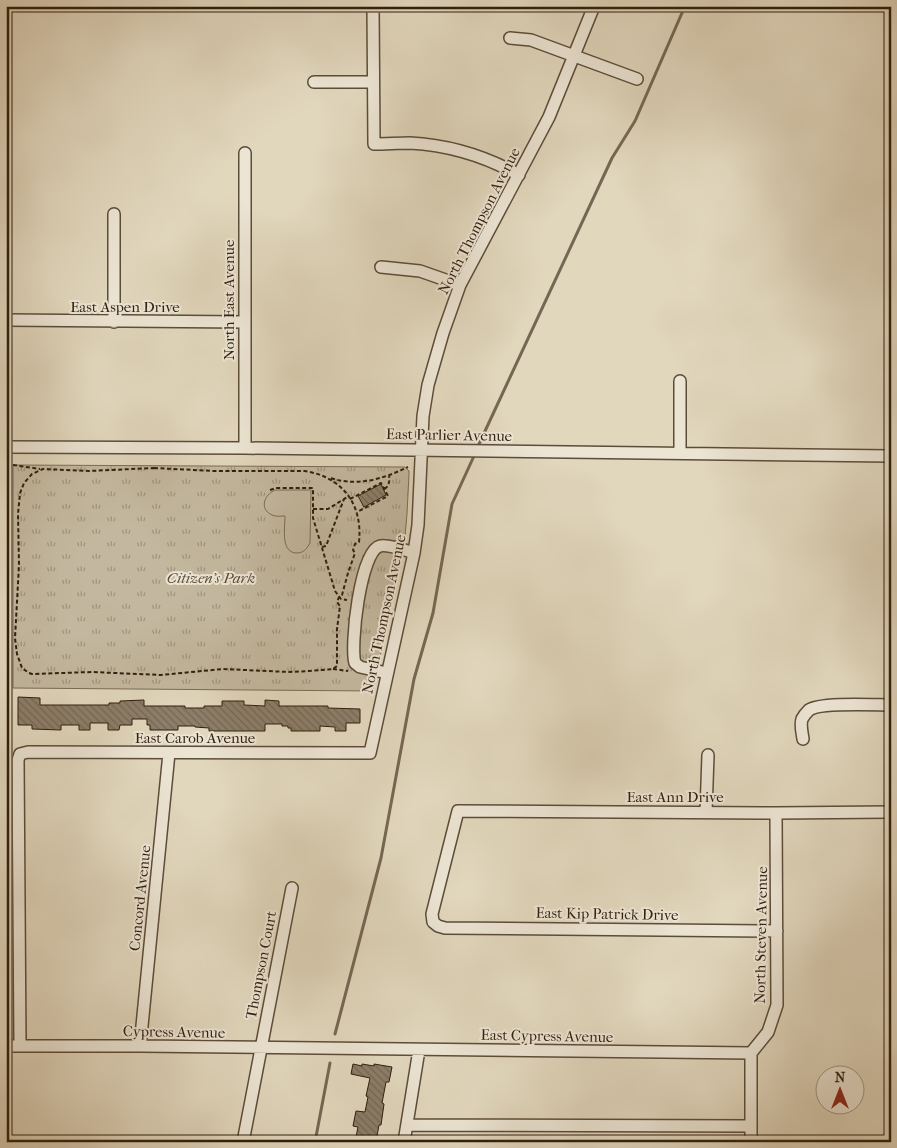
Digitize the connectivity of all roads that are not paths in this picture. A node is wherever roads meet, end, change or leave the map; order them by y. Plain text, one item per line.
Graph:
1 (374, 6) edge
2 (594, 6) edge
3 (510, 38) dead end
4 (574, 56) junction
5 (637, 79) dead end
6 (314, 82) dead end
7 (374, 82) junction
8 (245, 153) dead end
9 (519, 175) junction
10 (114, 214) dead end
11 (381, 268) dead end
12 (460, 285) junction
13 (6, 320) edge
14 (114, 322) junction
15 (244, 322) junction
16 (680, 381) dead end
17 (6, 447) edge
18 (245, 448) junction
19 (421, 450) junction
20 (680, 453) junction
21 (891, 456) edge
22 (414, 552) junction
23 (388, 674) junction
24 (891, 705) edge
25 (803, 739) dead end
26 (170, 753) junction
27 (370, 753) joint
28 (708, 755) dead end
29 (12, 798) edge
30 (706, 812) junction
31 (776, 812) junction
32 (891, 812) edge
33 (292, 888) dead end
34 (438, 926) joint
35 (777, 931) junction
36 (6, 1046) edge
37 (20, 1046) junction
38 (140, 1046) junction
39 (261, 1048) junction
40 (342, 1049) joint
41 (419, 1050) junction
42 (751, 1053) junction
43 (407, 1125) junction
44 (751, 1126) junction
45 (243, 1142) edge
46 (404, 1142) edge
47 (751, 1142) edge

1 - 7 street
2 - 4 street, North Thompson Avenue
3 - 4 street
4 - 5 street
4 - 9 street, North Thompson Avenue
6 - 7 street
7 - 9 street
8 - 15 street, North East Avenue
9 - 12 street, North Thompson Avenue
10 - 14 street
11 - 12 street
12 - 19 street, North Thompson Avenue
13 - 14 street, East Aspen Drive
14 - 15 street, East Aspen Drive
15 - 18 street, North East Avenue
16 - 20 street
17 - 18 street, East Parlier Avenue
18 - 19 street, East Parlier Avenue
19 - 20 street, East Parlier Avenue
19 - 22 street, North Thompson Avenue
20 - 21 street, East Parlier Avenue
22 - 23 street, North Thompson Avenue
22 - 23 street
23 - 27 street, North Thompson Avenue
24 - 25 street
26 - 27 street, East Carob Avenue
26 - 29 street, East Carob Avenue
26 - 38 street, Concord Avenue
28 - 30 street
29 - 37 street
30 - 31 street, East Ann Drive
30 - 34 street, East Ann Drive
31 - 32 street, East Ann Drive
31 - 35 street, North Steven Avenue
33 - 39 street, Thompson Court
34 - 35 street, East Kip Patrick Drive
35 - 42 street, North Steven Avenue
36 - 37 street, Cypress Avenue
37 - 38 street, Cypress Avenue
38 - 39 street, Cypress Avenue
39 - 40 street, Cypress Avenue
39 - 45 street, Thompson Court
40 - 41 street, East Cypress Avenue
41 - 42 street, East Cypress Avenue
41 - 43 street
42 - 44 street
43 - 44 street
43 - 46 street
44 - 47 street

